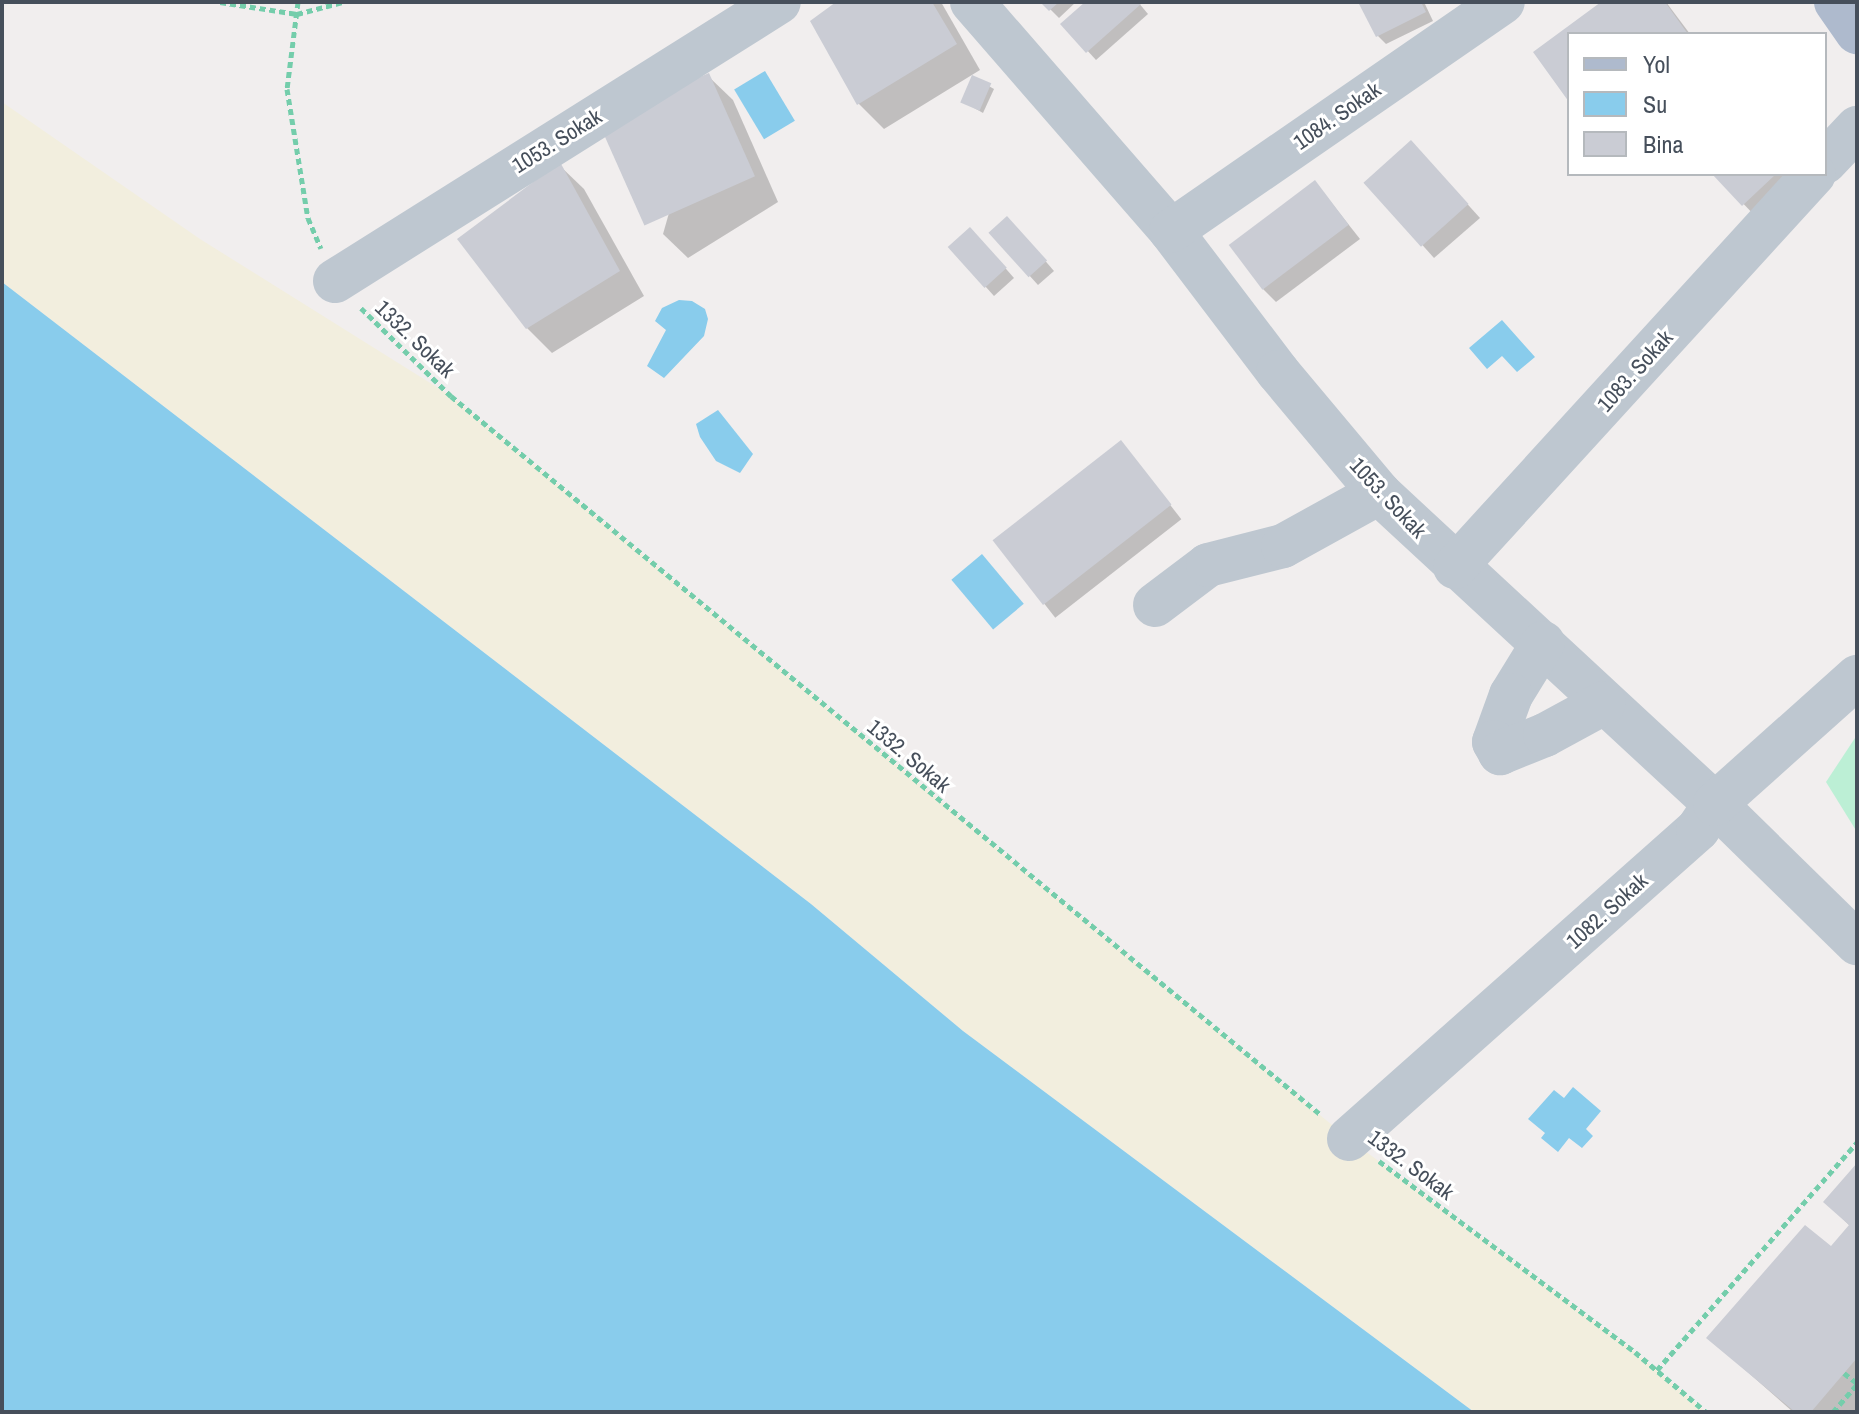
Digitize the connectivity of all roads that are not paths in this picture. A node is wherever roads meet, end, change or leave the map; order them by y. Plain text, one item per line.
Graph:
1 (779, 2) edge
2 (972, 2) edge
3 (1503, 2) edge
4 (1836, 2) edge
5 (1857, 32) edge
6 (1857, 128) edge
7 (1827, 160) edge
8 (1812, 176) edge
9 (1171, 231) junction
10 (335, 281) road end
11 (1379, 493) junction
12 (1455, 567) junction
13 (1155, 605) dead end
14 (1543, 643) junction
15 (1857, 677) edge
16 (1604, 703) junction
17 (1715, 804) junction
18 (1857, 943) edge
19 (1349, 1139) road end

1 - 10 street, 1053. Sokak
2 - 9 street, 1053. Sokak
3 - 9 street, 1084. Sokak
4 - 5 main road
6 - 7 street
8 - 12 street, 1083. Sokak
9 - 11 street, 1053. Sokak
11 - 12 street, 1053. Sokak
11 - 13 street
12 - 14 street, 1053. Sokak
14 - 16 street, 1053. Sokak
14 - 16 street
15 - 17 street, 1082. Sokak
16 - 17 street, 1053. Sokak
17 - 18 street, 1053. Sokak
17 - 19 street, 1082. Sokak

